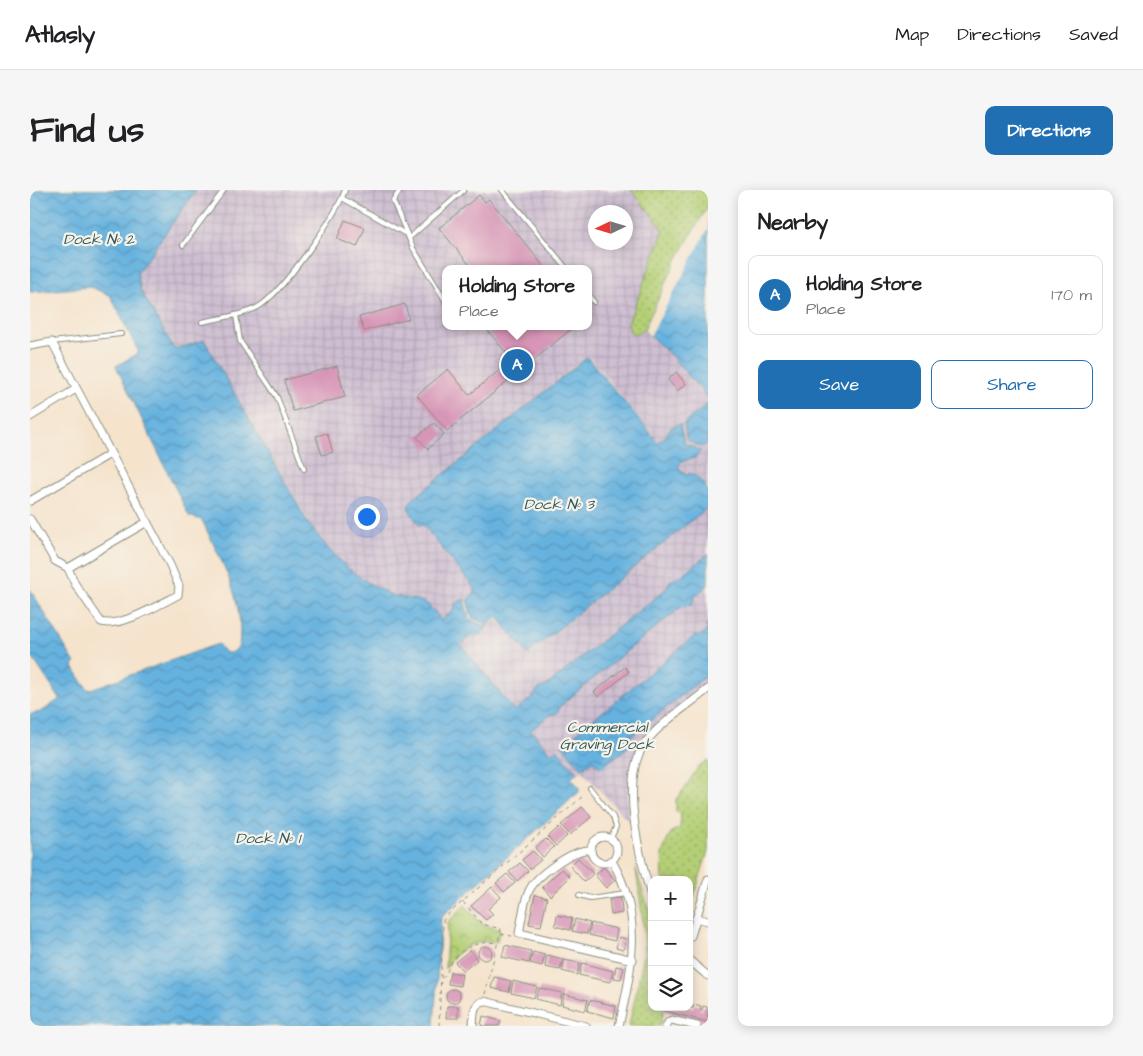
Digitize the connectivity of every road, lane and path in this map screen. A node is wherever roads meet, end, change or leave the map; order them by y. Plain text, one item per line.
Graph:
1 (224, 190) edge
2 (345, 190) edge
3 (400, 190) edge
4 (464, 190) edge
5 (502, 190) edge
6 (342, 198) junction
7 (408, 236) junction
8 (183, 244) dead end
9 (564, 265) edge
10 (442, 295) edge
11 (592, 299) edge
12 (594, 302) dead end
13 (236, 315) junction
14 (202, 322) dead end
15 (121, 334) dead end
16 (52, 342) junction
17 (30, 346) edge
18 (76, 390) junction
19 (30, 417) edge
20 (110, 454) junction
21 (304, 469) dead end
22 (30, 501) edge
23 (30, 519) edge
24 (147, 522) junction
25 (68, 568) junction
26 (708, 689) edge
27 (590, 788) dead end
28 (582, 797) dead end
29 (610, 838) junction
30 (591, 850) junction
31 (612, 861) junction
32 (708, 879) edge
33 (648, 884) edge
34 (627, 892) junction
35 (579, 895) dead end
36 (463, 902) junction
37 (696, 918) junction
38 (708, 921) edge
39 (693, 929) edge
40 (519, 933) junction
41 (500, 934) junction
42 (498, 943) junction
43 (633, 960) junction
44 (693, 963) edge
45 (708, 976) edge
46 (441, 978) junction
47 (485, 995) dead end
48 (668, 1023) edge
49 (439, 1026) edge
50 (473, 1026) edge
51 (586, 1026) edge
52 (619, 1026) edge
53 (697, 1026) edge

1 - 8 lane
2 - 6 lane
3 - 7 lane
4 - 7 lane
5 - 9 lane
6 - 7 lane
6 - 13 lane
7 - 10 lane
11 - 12 lane
13 - 14 lane
13 - 21 lane
15 - 16 lane
16 - 17 street
16 - 18 street
18 - 19 street
18 - 20 street
20 - 22 street
20 - 24 street
23 - 25 street
24 - 25 street
24 - 25 street
26 - 33 street
27 - 29 lane
28 - 36 path
29 - 30 street
29 - 31 street
30 - 31 street
30 - 40 street
31 - 34 street
32 - 37 street
34 - 35 lane
34 - 43 street
36 - 41 path
36 - 46 path
37 - 38 street
37 - 39 street
40 - 41 path
40 - 43 street
41 - 42 path
42 - 46 path
42 - 47 path
43 - 52 street
44 - 45 street
46 - 49 path
48 - 53 street
50 - 51 street

